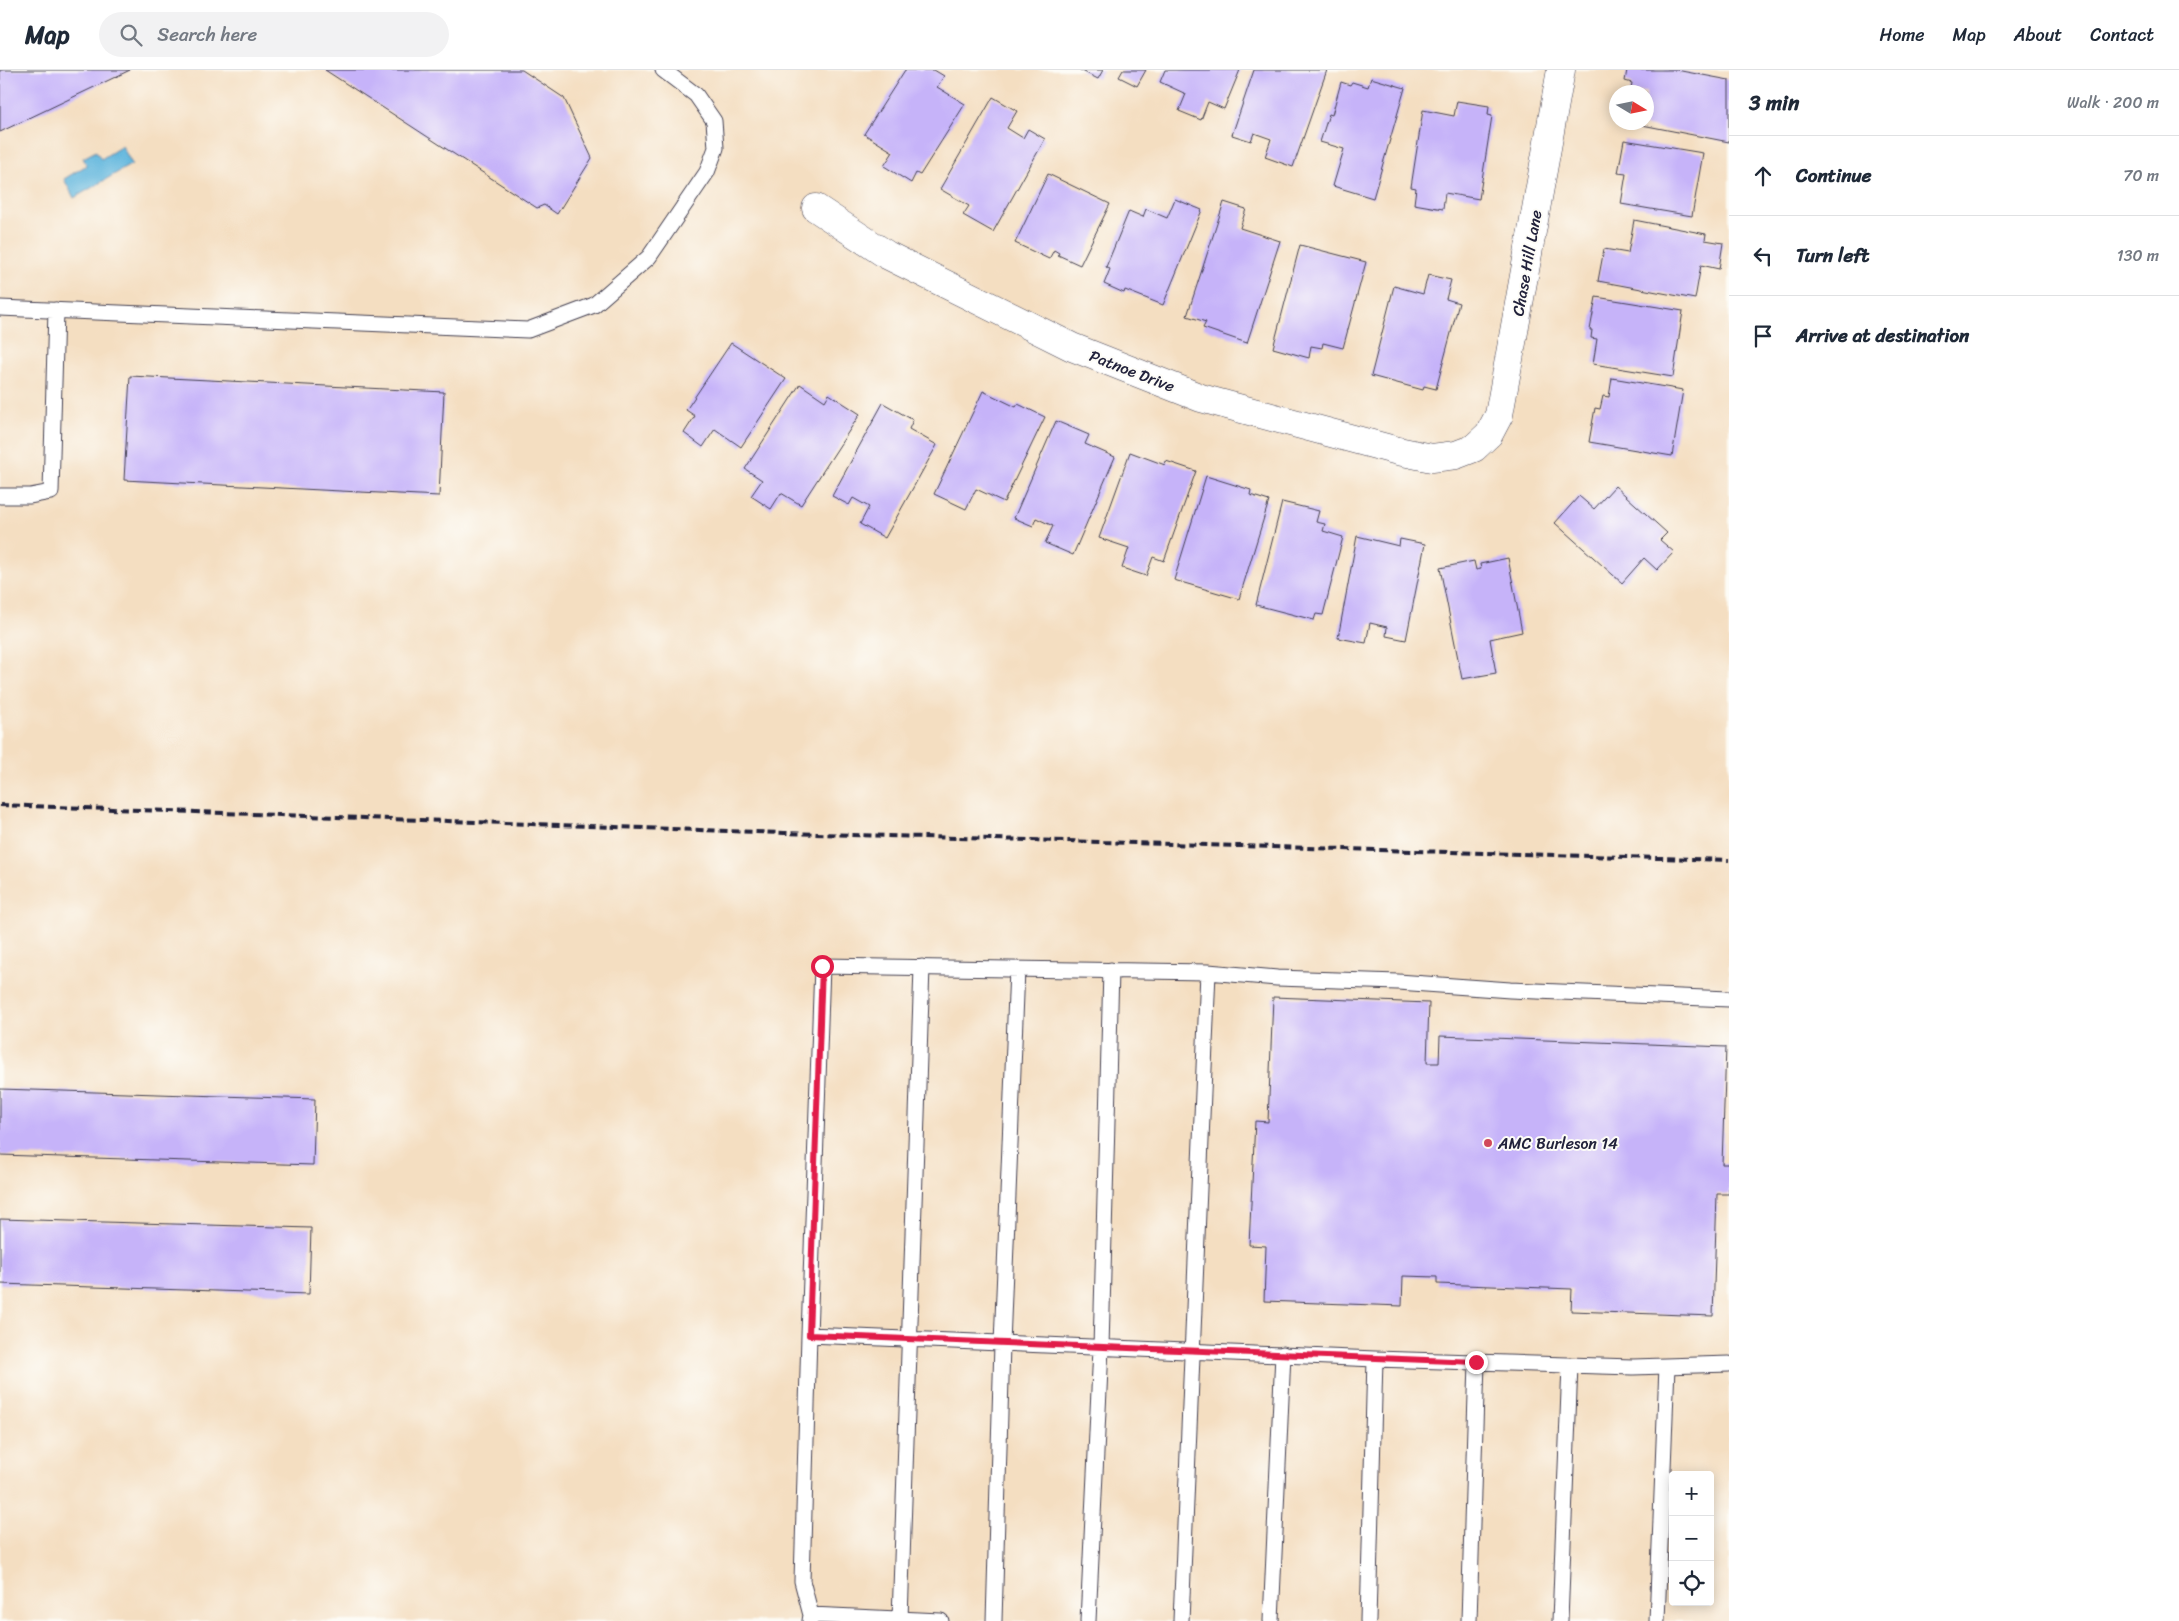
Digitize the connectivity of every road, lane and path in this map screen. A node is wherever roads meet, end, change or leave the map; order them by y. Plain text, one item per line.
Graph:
1 (663, 70) edge
2 (1561, 70) edge
3 (816, 208) dead end
4 (0, 308) edge
5 (56, 310) junction
6 (1474, 448) joint
7 (0, 496) edge
8 (922, 967) junction
9 (1017, 969) junction
10 (1111, 970) junction
11 (1208, 972) junction
12 (1729, 999) edge
13 (809, 1335) junction
14 (908, 1340) junction
15 (1002, 1344) junction
16 (1101, 1348) junction
17 (1192, 1351) junction
18 (1282, 1354) junction
19 (1375, 1359) junction
20 (1476, 1362) junction
21 (1729, 1364) edge
22 (1570, 1365) junction
23 (1667, 1366) junction
24 (810, 1618) edge
25 (900, 1619) junction
26 (941, 1621) edge
27 (994, 1621) edge
28 (1088, 1621) edge
29 (1181, 1621) edge
30 (1271, 1621) edge
31 (1368, 1621) edge
32 (1469, 1621) edge
33 (1560, 1621) edge
34 (1657, 1621) edge

1 - 5 lane
2 - 6 street, Chase Hill Lane
3 - 6 street, Patnoe Drive
4 - 5 lane
5 - 7 lane
8 - 9 lane
8 - 13 lane
8 - 14 lane
9 - 10 lane
9 - 15 lane
10 - 11 lane
10 - 16 lane
11 - 12 lane
11 - 17 lane
13 - 14 lane
13 - 24 lane
14 - 15 lane
14 - 25 lane
15 - 16 lane
15 - 27 lane
16 - 17 lane
16 - 28 lane
17 - 18 lane
17 - 29 lane
18 - 19 lane
18 - 30 lane
19 - 20 lane
19 - 31 lane
20 - 22 lane
20 - 32 lane
21 - 23 lane
22 - 23 lane
22 - 33 lane
23 - 34 lane
24 - 25 lane
25 - 26 lane

